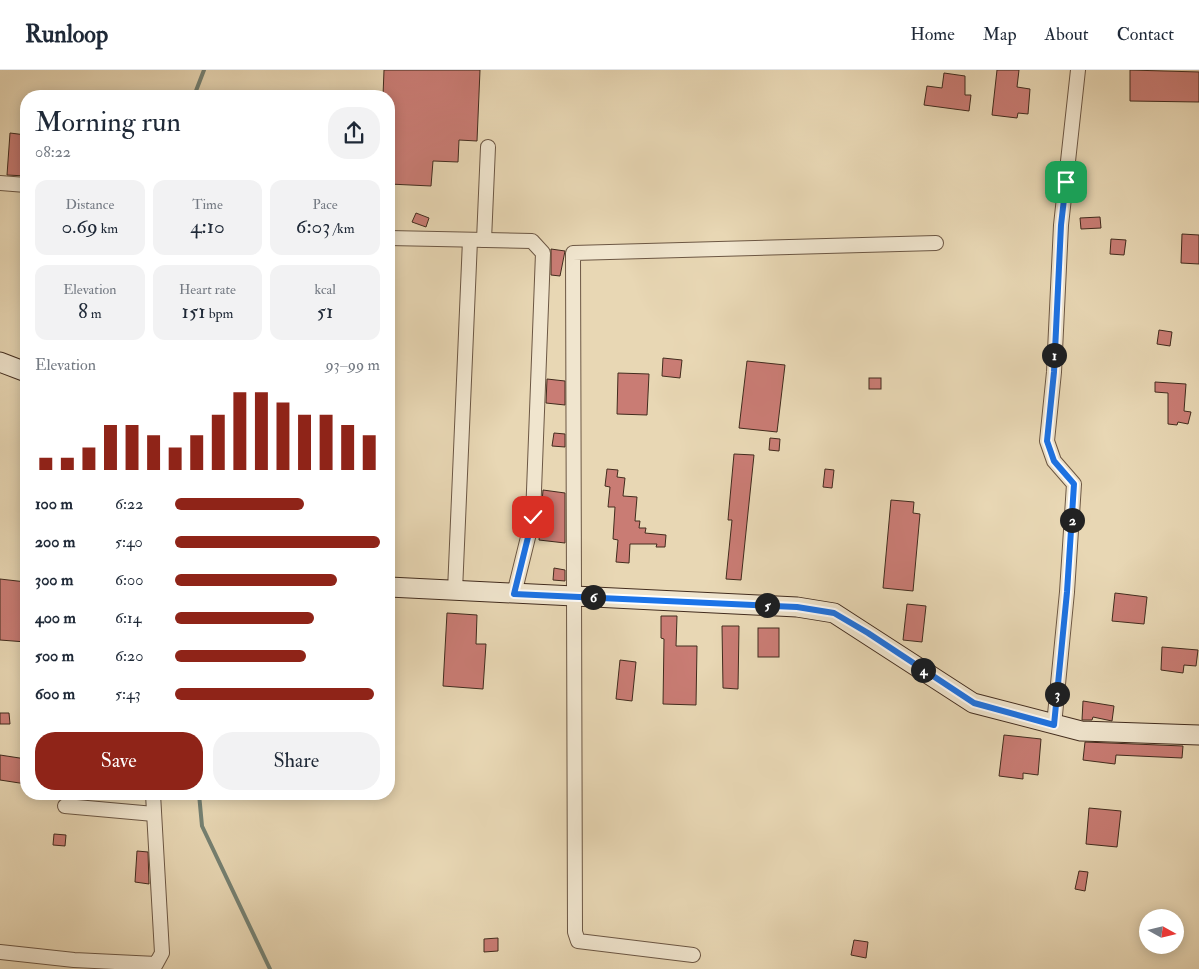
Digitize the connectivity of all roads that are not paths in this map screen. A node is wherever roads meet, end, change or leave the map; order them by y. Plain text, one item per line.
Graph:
1 (1078, 70) edge
2 (488, 147) dead end
3 (0, 183) edge
4 (20, 185) edge
5 (395, 238) edge
6 (470, 240) junction
7 (484, 240) junction
8 (936, 243) dead end
9 (0, 362) edge
10 (20, 370) edge
11 (395, 587) edge
12 (455, 591) junction
13 (514, 594) junction
14 (575, 597) junction
15 (1054, 725) junction
16 (1199, 735) edge
17 (153, 800) edge
18 (65, 806) dead end
19 (154, 814) junction
20 (0, 952) edge
21 (693, 954) dead end

1 - 15 street
2 - 7 street
3 - 4 street
5 - 6 street
6 - 7 street
6 - 12 street
7 - 13 street
8 - 14 street
9 - 10 main road
11 - 12 main road
12 - 13 main road
13 - 14 main road
14 - 15 main road
14 - 21 street
15 - 16 main road
17 - 19 street
18 - 19 street
19 - 20 street

